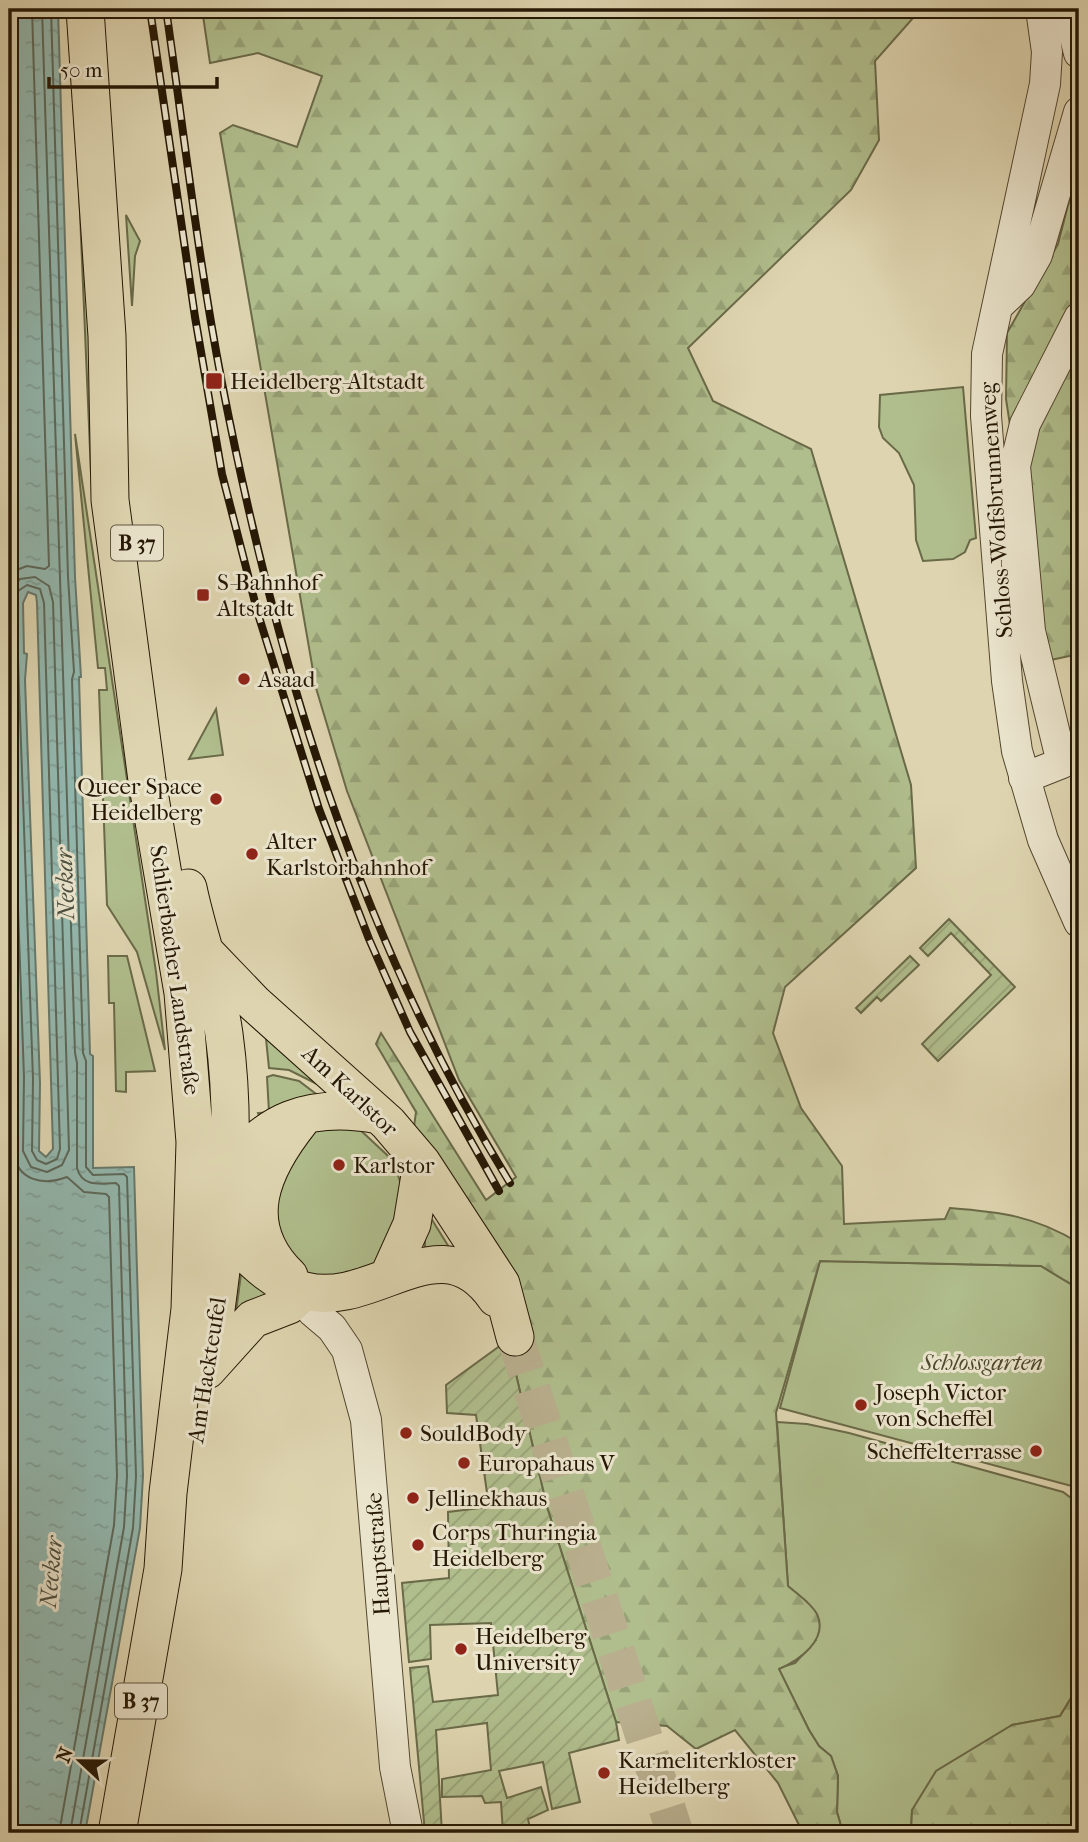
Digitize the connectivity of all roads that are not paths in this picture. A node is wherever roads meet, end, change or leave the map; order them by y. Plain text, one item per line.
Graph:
1 (85, 9) edge
2 (1041, 9) edge
3 (1068, 9) edge
4 (1079, 53) edge
5 (1079, 112) edge
6 (998, 305) junction
7 (1079, 318) edge
8 (107, 336) junction
9 (1024, 778) junction
10 (1079, 922) edge
11 (204, 951) junction
12 (305, 1115) junction
13 (379, 1115) junction
14 (422, 1163) junction
15 (231, 1167) junction
16 (206, 1213) junction
17 (389, 1275) junction
18 (304, 1291) junction
19 (207, 1370) junction
20 (163, 1569) junction
21 (117, 1833) edge
22 (408, 1833) edge

1 - 8 main road, Schlierbacher Landstraße / B 37
2 - 6 street, Schloss-Wolfsbrunnenweg
3 - 4 street
5 - 6 street
6 - 9 street, Schloss-Wolfsbrunnenweg
7 - 9 street
8 - 11 main road, Schlierbacher Landstraße / B 37
8 - 16 main road, Schlierbacher Landstraße / B 37
9 - 10 street, Schloss-Wolfsbrunnenweg
11 - 13 main road, Am Karlstor
11 - 15 main road, Schlierbacher Landstraße / B 37
12 - 13 main road
12 - 15 main road
12 - 18 main road
13 - 14 main road, Am Karlstor
14 - 17 main road
14 - 17 main road, Am Karlstor
15 - 16 main road, Am Hackteufel / B 37
16 - 18 main road
16 - 19 main road, Am Hackteufel / B 37
16 - 20 main road, Am Hackteufel / B 37
17 - 18 main road, Am Karlstor
18 - 19 main road
18 - 22 street, Hauptstraße
19 - 20 main road, Am Hackteufel / B 37
20 - 21 main road, Am Hackteufel / B 37

